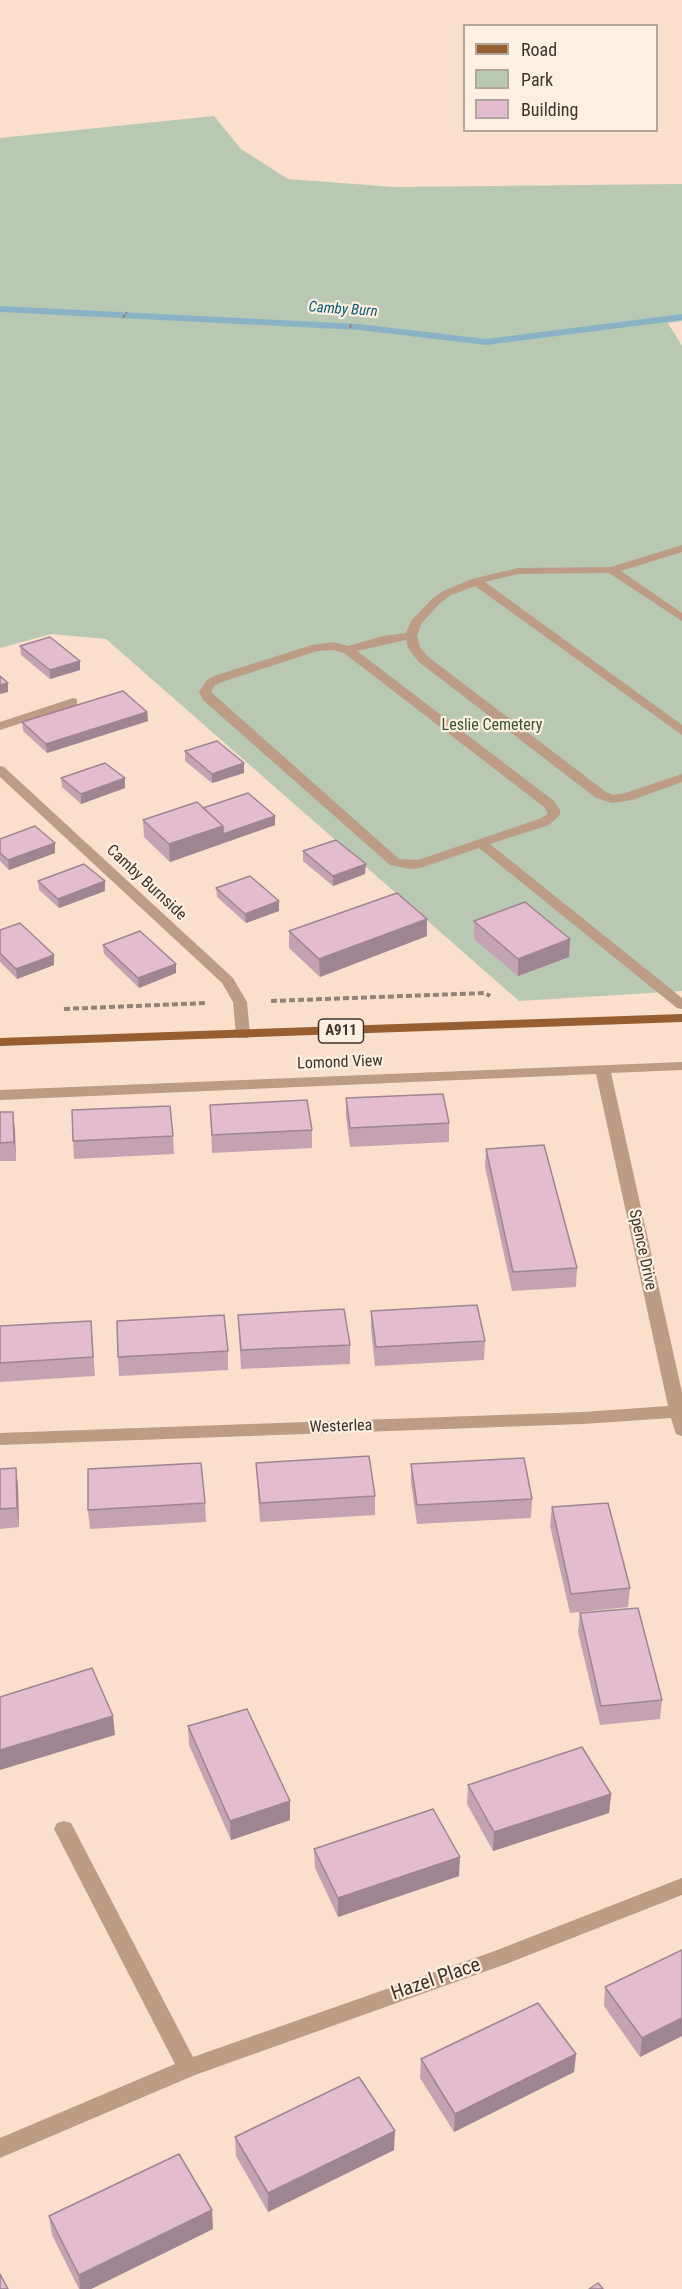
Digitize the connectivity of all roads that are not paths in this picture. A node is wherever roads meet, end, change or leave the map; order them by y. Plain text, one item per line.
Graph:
1 (682, 548) edge
2 (612, 570) junction
3 (476, 581) junction
4 (682, 618) edge
5 (411, 636) junction
6 (348, 650) junction
7 (73, 702) dead end
8 (0, 726) edge
9 (682, 732) edge
10 (0, 770) edge
11 (682, 778) edge
12 (483, 845) junction
13 (682, 1005) edge
14 (682, 1018) edge
15 (243, 1035) junction
16 (0, 1042) edge
17 (682, 1066) edge
18 (603, 1071) junction
19 (0, 1095) edge
20 (680, 1411) edge
21 (682, 1430) edge
22 (0, 1439) edge
23 (64, 1829) dead end
24 (682, 1886) edge
25 (188, 2068) junction
26 (0, 2148) edge

1 - 2 street
2 - 3 street
2 - 4 street
3 - 5 street
3 - 9 street
5 - 6 street
5 - 11 street
6 - 12 street
6 - 12 street
7 - 8 street
10 - 15 street, Camby Burnside
12 - 13 street
14 - 15 main road, A911
15 - 16 main road, A911
17 - 18 street, Lomond View
18 - 19 street, Lomond View
18 - 20 street, Spence Drive
20 - 21 street, Spence Drive
20 - 22 street, Westerlea
23 - 25 street
24 - 25 street, Hazel Place
25 - 26 street, Hazel Place

